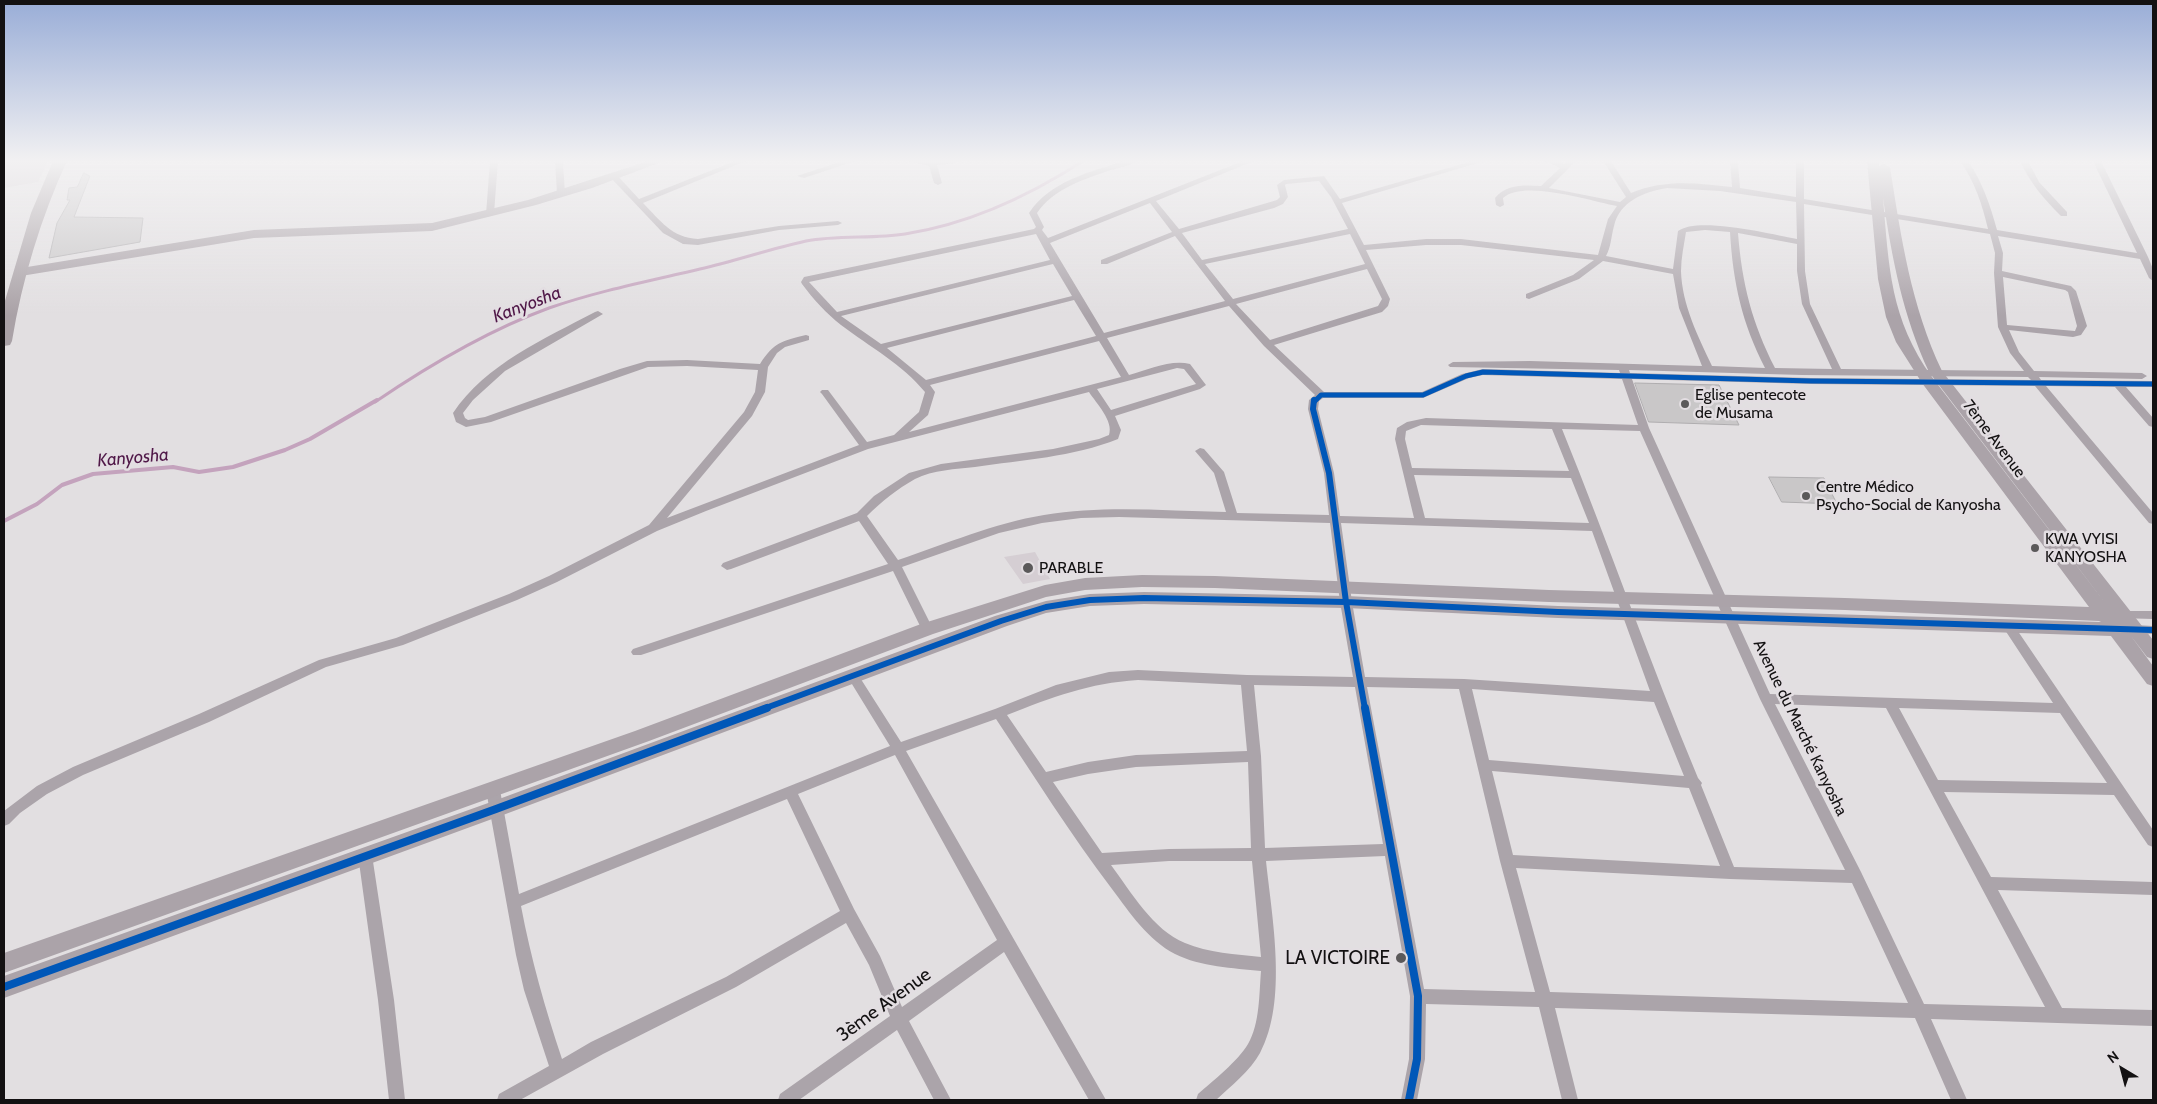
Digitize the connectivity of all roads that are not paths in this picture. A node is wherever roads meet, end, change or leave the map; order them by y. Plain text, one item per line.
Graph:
1 (38, 213) edge
2 (495, 213) edge
3 (648, 213) edge
4 (1033, 213) edge
5 (1119, 213) edge
6 (1162, 213) edge
7 (1248, 213) edge
8 (1343, 213) edge
9 (1615, 213) edge
10 (1799, 213) edge
11 (1871, 213) edge
12 (1988, 213) edge
13 (2122, 213) edge
14 (490, 214) joint
15 (1885, 215) junction
16 (838, 222) dead end
17 (1037, 231) junction
18 (1351, 231) junction
19 (1734, 231) junction
20 (1178, 232) junction
21 (1994, 233) junction
22 (1045, 242) junction
23 (1800, 242) junction
24 (1360, 248) junction
25 (2144, 257) junction
26 (1601, 258) junction
27 (1055, 261) junction
28 (1104, 262) dead end
29 (1200, 263) junction
30 (1369, 266) junction
31 (20, 272) junction
32 (1677, 272) junction
33 (1998, 273) junction
34 (2153, 278) edge
35 (1529, 296) dead end
36 (1077, 297) junction
37 (1230, 303) junction
38 (6, 311) edge
39 (598, 314) dead end
40 (834, 314) junction
41 (2003, 327) junction
42 (1103, 337) junction
43 (806, 338) dead end
44 (4, 341) edge
45 (1267, 344) junction
46 (880, 348) junction
47 (1453, 365) dead end
48 (763, 367) junction
49 (1708, 368) junction
50 (1771, 370) junction
51 (1624, 371) junction
52 (1838, 372) junction
53 (1931, 376) junction
54 (2153, 376) edge
55 (1126, 378) junction
56 (2035, 379) junction
57 (924, 384) junction
58 (2118, 384) junction
59 (2153, 384) edge
60 (1091, 388) junction
61 (824, 392) dead end
62 (1321, 395) junction
63 (1109, 414) junction
64 (2153, 424) edge
65 (1556, 426) junction
66 (1644, 428) junction
67 (895, 438) junction
68 (865, 446) junction
69 (1200, 452) dead end
70 (1408, 471) junction
71 (1575, 474) junction
72 (861, 516) junction
73 (1234, 516) junction
74 (1334, 519) junction
75 (2153, 520) edge
76 (1420, 522) junction
77 (1596, 527) junction
78 (653, 528) junction
79 (727, 566) dead end
80 (896, 566) junction
81 (1345, 595) junction
82 (1623, 606) junction
83 (1725, 609) junction
84 (2153, 615) edge
85 (2114, 619) junction
86 (2007, 624) junction
87 (927, 628) junction
88 (2144, 630) edge
89 (637, 652) dead end
90 (2153, 652) edge
91 (853, 676) junction
92 (2153, 679) edge
93 (1247, 680) junction
94 (1360, 682) junction
95 (1464, 684) junction
96 (1658, 697) junction
97 (1766, 699) junction
98 (1889, 702) junction
99 (2064, 708) junction
100 (999, 713) junction
101 (898, 748) junction
102 (1254, 756) junction
103 (1485, 765) junction
104 (1044, 778) junction
105 (1695, 782) junction
106 (1934, 786) junction
107 (2118, 789) junction
108 (493, 790) junction
109 (790, 791) junction
110 (496, 809) junction
111 (4, 820) edge
112 (2153, 841) edge
113 (1390, 850) junction
114 (365, 855) junction
115 (1258, 855) junction
116 (1098, 860) junction
117 (1507, 861) junction
118 (1730, 873) junction
119 (1856, 877) junction
120 (1987, 883) junction
121 (2153, 888) edge
122 (513, 903) junction
123 (850, 914) junction
124 (1006, 942) junction
125 (4, 963) edge
126 (1269, 966) junction
127 (4, 987) edge
128 (1418, 996) junction
129 (1544, 999) junction
130 (1920, 1012) junction
131 (2057, 1014) junction
132 (899, 1018) junction
133 (2153, 1018) edge
134 (558, 1070) junction
135 (397, 1100) edge
136 (505, 1100) edge
137 (786, 1100) edge
138 (943, 1100) edge
139 (1098, 1100) edge
140 (1204, 1100) edge
141 (1409, 1100) edge
142 (1570, 1100) edge
143 (1959, 1100) edge

1 - 31 highway
2 - 14 street
3 - 16 street
4 - 17 street
5 - 22 street
6 - 20 street
7 - 20 street
8 - 18 street
9 - 26 street
10 - 23 street
11 - 15 street
12 - 21 street
13 - 25 street
14 - 31 street
15 - 21 street
15 - 53 street, 7ème Avenue
17 - 22 street
17 - 40 street
18 - 24 street
18 - 29 street
19 - 23 street
19 - 32 street
19 - 50 street
20 - 28 street
20 - 29 street
21 - 25 street
21 - 33 street
22 - 27 street
23 - 52 street
24 - 26 street
24 - 30 street
25 - 34 street
26 - 32 street
26 - 35 street
27 - 36 street
27 - 40 street
29 - 37 street
30 - 37 street
30 - 45 street
31 - 38 highway
32 - 49 street
33 - 41 street
33 - 41 street
36 - 42 street
36 - 46 street
37 - 42 street
37 - 45 street
38 - 44 highway
39 - 48 street
40 - 46 street
41 - 56 street
42 - 55 street
42 - 57 street
43 - 48 street
45 - 62 street
46 - 57 street
47 - 51 street
48 - 78 street
49 - 50 street
49 - 51 street
50 - 52 street
51 - 53 street
51 - 62 street
51 - 66 street, Avenue du Marché Kanyosha
52 - 53 street
53 - 56 street
53 - 85 street, 7ème Avenue
54 - 56 street
55 - 60 street
55 - 63 street
56 - 58 street
56 - 75 street
57 - 67 street
58 - 59 street
58 - 64 street
60 - 63 street
60 - 67 street
61 - 68 street
62 - 74 street
63 - 72 street
65 - 66 street
65 - 70 street
65 - 71 street
66 - 83 street, Avenue du Marché Kanyosha
67 - 68 street
68 - 78 street
69 - 73 street
70 - 71 street
70 - 76 street
71 - 77 street
72 - 79 street
72 - 80 street
73 - 74 street
73 - 80 street
74 - 76 street
74 - 81 street
76 - 77 street
77 - 82 street
78 - 111 street
80 - 87 street
80 - 89 street
81 - 82 street
81 - 87 street
81 - 91 street
81 - 94 street
82 - 83 street
82 - 96 street
83 - 85 street
83 - 86 street
83 - 97 street, Avenue du Marché Kanyosha
84 - 85 street
85 - 86 street
85 - 88 street
85 - 92 street, 7ème Avenue
86 - 99 street
87 - 108 street
88 - 90 street
91 - 101 street
91 - 110 street
93 - 94 street
93 - 100 street
93 - 102 street
94 - 95 street
94 - 113 street
95 - 96 street
95 - 103 street
96 - 105 street
97 - 98 street
97 - 119 street, Avenue du Marché Kanyosha
98 - 99 street
98 - 106 street
99 - 107 street
100 - 101 street
100 - 104 street
101 - 109 street
101 - 124 street
102 - 104 street
102 - 115 street
103 - 105 street
103 - 117 street
104 - 116 street
105 - 118 street
106 - 107 street
106 - 120 street
107 - 112 street
108 - 110 street
108 - 125 street
109 - 122 street
109 - 123 street
110 - 114 street
110 - 122 street
113 - 115 street
113 - 128 street
114 - 127 street
114 - 135 street
115 - 116 street
115 - 126 street
116 - 126 street
117 - 118 street
117 - 129 street
118 - 119 street
119 - 130 street, Avenue du Marché Kanyosha
120 - 121 street
120 - 131 street
122 - 134 street
123 - 132 street
123 - 134 street
124 - 132 street, 3ème Avenue
124 - 139 street
126 - 140 street
128 - 129 street
128 - 141 street
129 - 130 street
129 - 142 street
130 - 131 street
130 - 143 street, Avenue du Marché Kanyosha
131 - 133 street
132 - 137 street, 3ème Avenue
132 - 138 street
134 - 136 street

